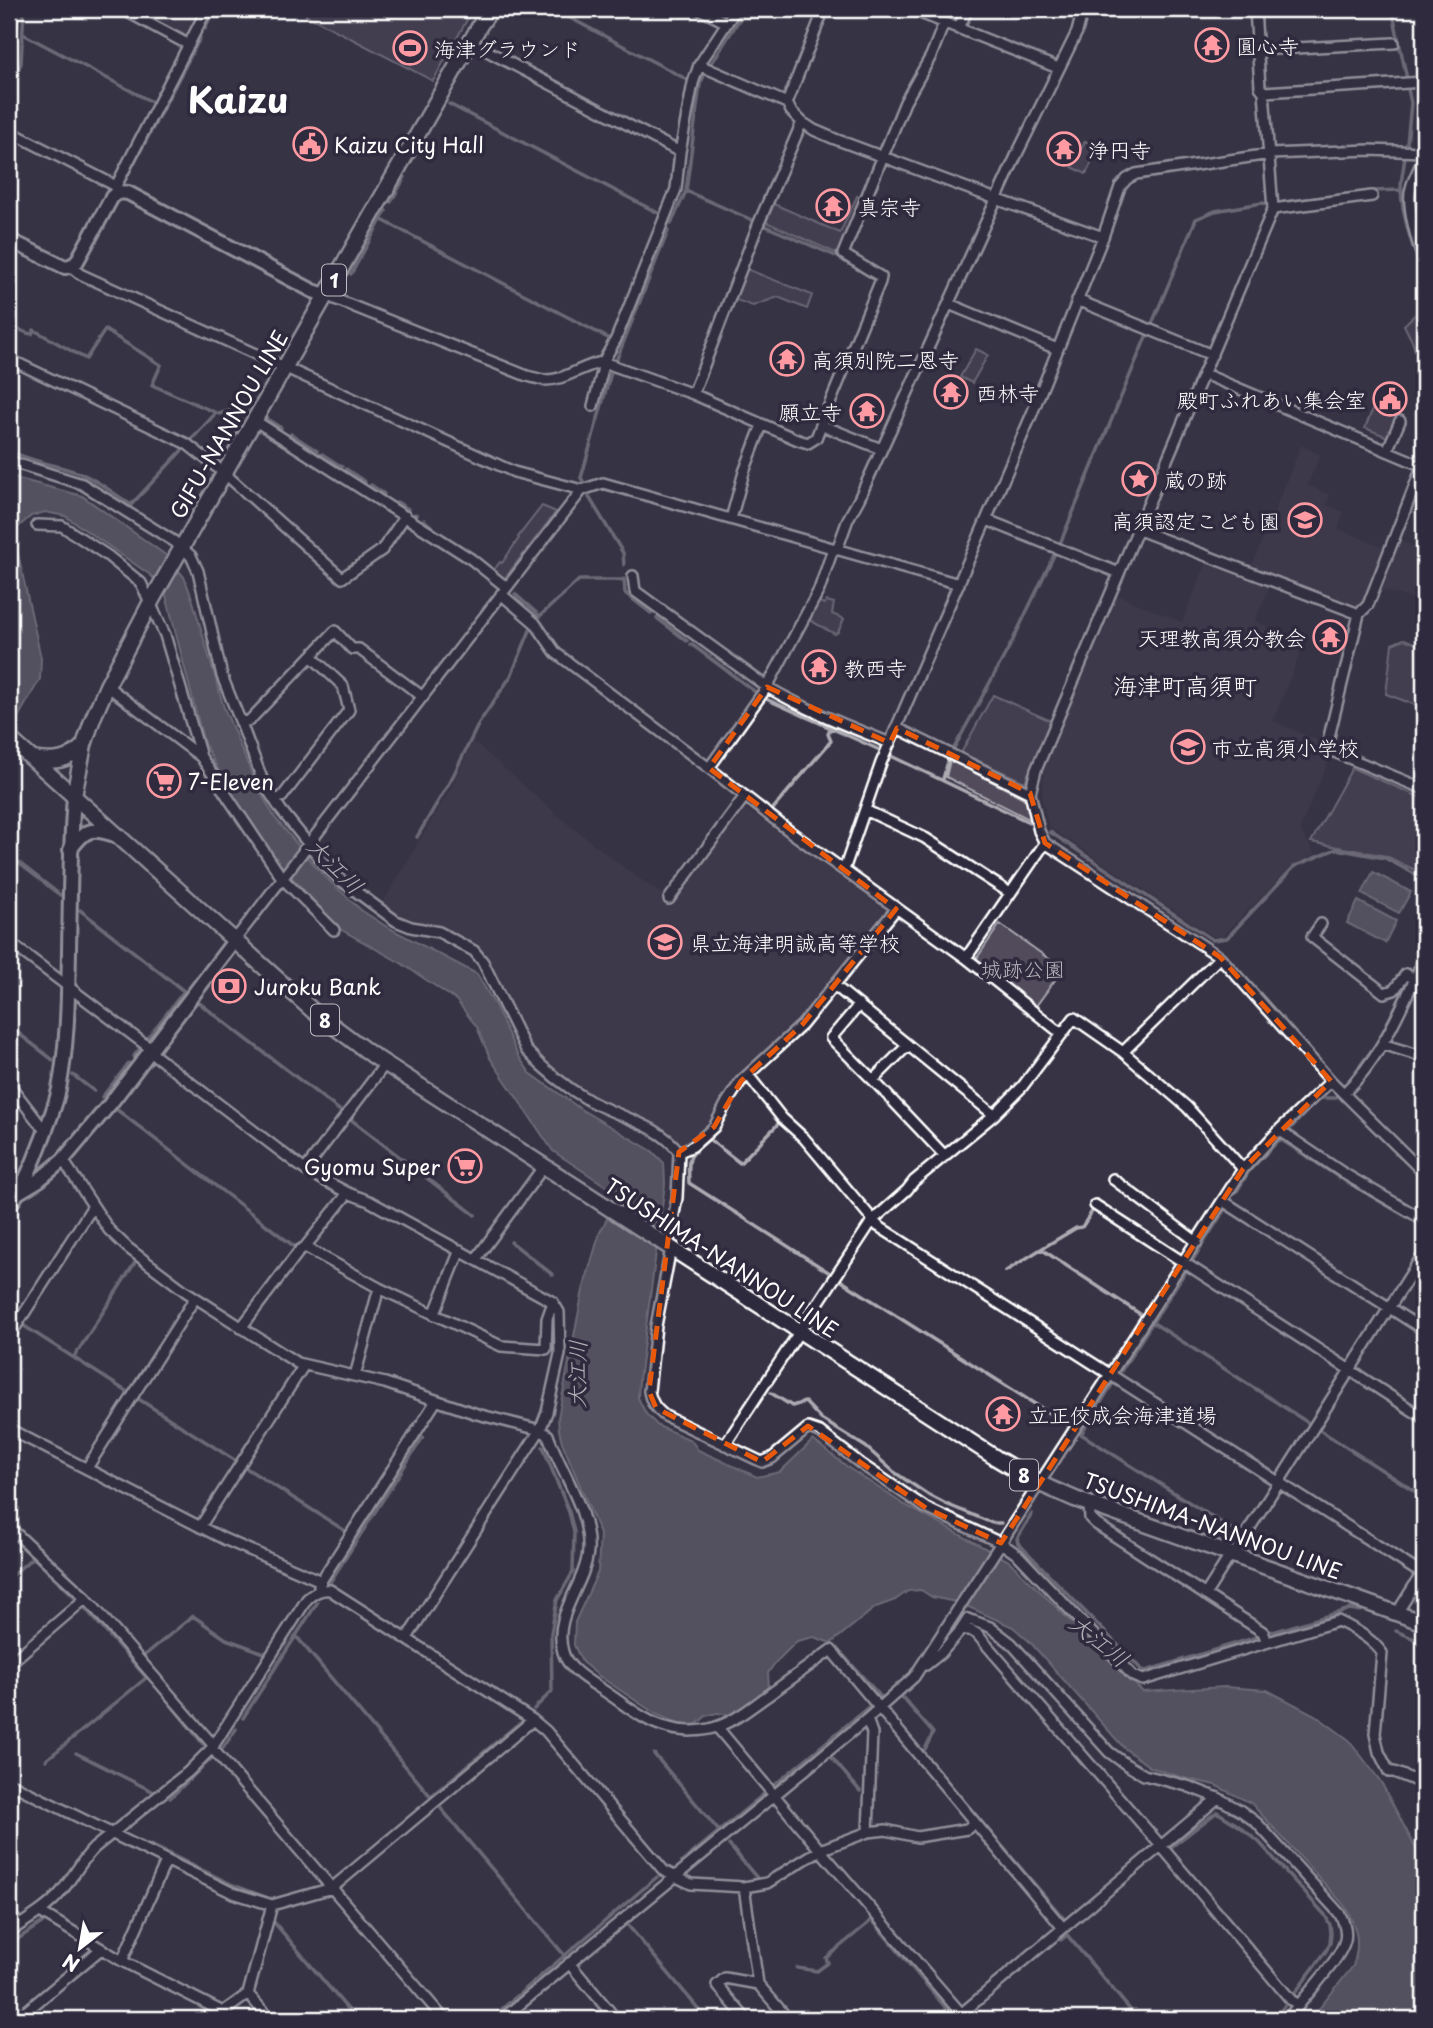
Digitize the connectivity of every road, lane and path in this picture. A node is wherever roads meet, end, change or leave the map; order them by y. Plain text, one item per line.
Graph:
1 (13, 9) edge
2 (122, 9) edge
3 (207, 9) edge
4 (491, 9) edge
5 (699, 9) edge
6 (736, 9) edge
7 (824, 9) edge
8 (911, 9) edge
9 (968, 9) edge
10 (1083, 9) edge
11 (1255, 9) edge
12 (727, 23) junction
13 (944, 23) junction
14 (958, 29) junction
15 (470, 42) junction
16 (1394, 43) dead end
17 (190, 45) junction
18 (1258, 50) junction
19 (9, 57) edge
20 (699, 65) junction
21 (1058, 68) junction
22 (1424, 82) edge
23 (1264, 92) junction
24 (787, 103) junction
25 (802, 122) junction
26 (9, 131) edge
27 (680, 152) junction
28 (1269, 154) junction
29 (1424, 154) edge
30 (883, 158) junction
31 (117, 189) junction
32 (1372, 196) dead end
33 (996, 199) junction
34 (1273, 209) junction
35 (1103, 237) junction
36 (9, 240) edge
37 (1424, 259) edge
38 (70, 266) junction
39 (326, 295) junction
40 (1077, 300) junction
41 (949, 304) junction
42 (1057, 349) junction
43 (1212, 355) junction
44 (9, 359) edge
45 (606, 363) junction
46 (285, 367) junction
47 (1204, 374) junction
48 (693, 394) junction
49 (593, 406) dead end
50 (254, 421) junction
51 (1399, 421) dead end
52 (762, 425) junction
53 (821, 425) junction
54 (881, 449) junction
55 (1387, 451) junction
56 (9, 461) edge
57 (1424, 464) edge
58 (224, 473) junction
59 (582, 490) junction
60 (405, 516) junction
61 (731, 519) junction
62 (987, 520) junction
63 (37, 525) dead end
64 (1139, 530) junction
65 (835, 549) junction
66 (181, 551) junction
67 (1119, 573) junction
68 (633, 576) dead end
69 (959, 584) junction
70 (504, 590) junction
71 (152, 601) junction
72 (1359, 614) junction
73 (311, 656) junction
74 (107, 686) junction
75 (767, 687) junction
76 (423, 697) junction
77 (241, 723) junction
78 (897, 728) junction
79 (9, 738) edge
80 (890, 743) junction
81 (84, 745) junction
82 (201, 757) junction
83 (32, 758) junction
84 (709, 768) junction
85 (1424, 789) edge
86 (1030, 793) junction
87 (74, 796) junction
88 (745, 796) junction
89 (274, 799) junction
90 (865, 810) junction
91 (116, 835) junction
92 (1045, 843) junction
93 (308, 846) junction
94 (70, 850) junction
95 (844, 870) junction
96 (283, 877) junction
97 (1010, 893) junction
98 (669, 899) dead end
99 (896, 909) junction
100 (1321, 924) dead end
101 (334, 930) dead end
102 (234, 941) junction
103 (10, 946) edge
104 (1220, 957) junction
105 (966, 958) junction
106 (1424, 959) edge
107 (1414, 979) junction
108 (834, 985) junction
109 (69, 987) junction
110 (859, 1005) junction
111 (1062, 1034) junction
112 (1382, 1044) junction
113 (908, 1045) junction
114 (150, 1050) junction
115 (1123, 1052) junction
116 (1424, 1057) edge
117 (385, 1064) junction
118 (748, 1075) junction
119 (873, 1080) junction
120 (1331, 1081) junction
121 (9, 1084) edge
122 (1344, 1093) junction
123 (994, 1115) junction
124 (1279, 1130) junction
125 (45, 1131) junction
126 (679, 1152) junction
127 (945, 1156) junction
128 (63, 1160) junction
129 (544, 1167) junction
130 (1242, 1169) junction
131 (305, 1170) junction
132 (1424, 1172) edge
133 (1113, 1179) dead end
134 (19, 1192) junction
135 (348, 1193) junction
136 (1223, 1200) junction
137 (1094, 1205) dead end
138 (9, 1206) edge
139 (93, 1206) junction
140 (1424, 1220) edge
141 (872, 1221) junction
142 (1197, 1242) junction
143 (668, 1246) junction
144 (305, 1247) junction
145 (460, 1250) junction
146 (1424, 1253) edge
147 (476, 1259) junction
148 (1184, 1263) junction
149 (379, 1288) junction
150 (195, 1298) junction
151 (553, 1302) junction
152 (1389, 1308) junction
153 (433, 1315) junction
154 (241, 1328) junction
155 (1424, 1330) edge
156 (801, 1332) junction
157 (9, 1337) edge
158 (304, 1365) junction
159 (1350, 1370) junction
160 (1111, 1374) junction
161 (355, 1376) junction
162 (436, 1401) junction
163 (1424, 1418) edge
164 (9, 1429) edge
165 (540, 1430) junction
166 (725, 1445) junction
167 (87, 1468) junction
168 (1038, 1483) junction
169 (1279, 1483) junction
170 (1089, 1504) junction
171 (9, 1527) edge
172 (200, 1527) junction
173 (1000, 1545) junction
174 (1233, 1554) junction
175 (1423, 1572) edge
176 (319, 1586) junction
177 (1205, 1595) junction
178 (86, 1598) junction
179 (1397, 1613) junction
180 (1424, 1623) edge
181 (961, 1630) junction
182 (407, 1638) junction
183 (1267, 1642) junction
184 (9, 1664) edge
185 (919, 1671) junction
186 (880, 1709) junction
187 (867, 1719) junction
188 (534, 1720) junction
189 (717, 1727) junction
190 (213, 1747) junction
191 (9, 1783) edge
192 (1424, 1784) edge
193 (774, 1797) junction
194 (1218, 1798) junction
195 (974, 1823) junction
196 (868, 1832) junction
197 (110, 1834) junction
198 (1161, 1846) junction
199 (820, 1850) junction
200 (166, 1861) junction
201 (675, 1876) junction
202 (744, 1887) junction
203 (332, 1888) junction
204 (272, 1905) junction
205 (9, 1912) edge
206 (40, 1912) junction
207 (19, 1925) junction
208 (1063, 1928) junction
209 (9, 1932) edge
210 (101, 1949) junction
211 (122, 1961) junction
212 (569, 1963) junction
213 (758, 1984) junction
214 (248, 1994) junction
215 (1299, 2005) junction
216 (960, 2017) edge
217 (18, 2019) edge
218 (270, 2019) edge
219 (444, 2019) edge
220 (502, 2019) edge
221 (616, 2019) edge
222 (746, 2019) edge
223 (788, 2019) edge
224 (1287, 2019) edge

1 - 19 street
2 - 17 street
3 - 17 street
4 - 15 main road, GIFU-NANNOU LINE / 1
5 - 12 street
6 - 12 street
7 - 24 street
8 - 13 street
9 - 14 street
10 - 21 street
11 - 18 street
12 - 20 street
13 - 14 street
13 - 30 street
14 - 21 street
15 - 27 street
15 - 39 main road, GIFU-NANNOU LINE / 1
16 - 18 street
17 - 31 street
18 - 23 street
20 - 24 street
20 - 27 street
21 - 33 street
22 - 23 street
23 - 28 street
24 - 25 street
25 - 30 street
25 - 48 street
26 - 31 street
27 - 45 street
28 - 29 street
28 - 34 street
28 - 35 street
29 - 37 street
30 - 33 street
30 - 53 street
31 - 38 street
31 - 39 street
32 - 34 street
33 - 35 street
33 - 41 street
34 - 43 street
35 - 40 street
36 - 38 street
38 - 46 street
39 - 45 street
39 - 46 main road, GIFU-NANNOU LINE / 1
40 - 42 street
40 - 43 street
41 - 42 street
41 - 54 street
42 - 62 street
43 - 47 street
44 - 58 street
45 - 48 street
45 - 49 street
46 - 50 main road, GIFU-NANNOU LINE / 1
46 - 59 street
47 - 55 street
47 - 64 street
48 - 52 street
50 - 58 main road, GIFU-NANNOU LINE / 1
50 - 60 street
51 - 55 street
52 - 53 street
52 - 61 street
53 - 54 street
54 - 65 street
55 - 57 street
56 - 66 street
57 - 72 street
58 - 60 street
58 - 66 main road, GIFU-NANNOU LINE / 1
59 - 61 street
59 - 70 street
60 - 70 street
61 - 65 street
62 - 67 street
62 - 69 street
63 - 71 street
64 - 67 street
64 - 72 street
65 - 69 street
65 - 75 street
66 - 71 main road, GIFU-NANNOU LINE / 1
66 - 77 street
67 - 86 street
68 - 75 street
69 - 78 street
70 - 76 street
70 - 84 street
71 - 74 main road, GIFU-NANNOU LINE / 1
71 - 82 street
72 - 85 street
73 - 76 street
73 - 77 street
73 - 89 street
74 - 81 main road, GIFU-NANNOU LINE / 1
74 - 82 street
75 - 80 street
75 - 84 street
76 - 93 street
77 - 89 street
78 - 80 street
78 - 86 street
79 - 83 main road
80 - 90 street
81 - 83 main road
81 - 87 main road, GIFU-NANNOU LINE / 1
82 - 96 street
83 - 87 main road
84 - 88 street
86 - 92 street
87 - 91 main road, TSUSHIMA-NANNOU LINE / 8
87 - 94 street
88 - 95 street
88 - 98 street
89 - 93 street
90 - 95 street
90 - 97 street
91 - 94 street
91 - 102 main road, TSUSHIMA-NANNOU LINE / 8
92 - 97 street
92 - 104 street
93 - 96 street
93 - 126 street
94 - 109 street
95 - 99 street
96 - 101 street
96 - 102 street
97 - 105 street
99 - 105 street
99 - 108 street
100 - 107 street
102 - 114 street
102 - 117 main road, TSUSHIMA-NANNOU LINE / 8
103 - 109 street
104 - 115 street
104 - 120 street
105 - 111 street
106 - 107 street
107 - 112 street
108 - 110 street
108 - 118 street
109 - 114 street
109 - 125 street
110 - 113 street
110 - 119 street
111 - 115 street
111 - 123 street
112 - 116 street
112 - 122 street
113 - 119 street
113 - 123 street
114 - 128 street
114 - 131 street
115 - 130 street
117 - 129 main road, TSUSHIMA-NANNOU LINE / 8
117 - 131 street
118 - 126 street
118 - 141 street
119 - 127 street
120 - 122 street
120 - 124 street
121 - 125 street
122 - 132 street
123 - 127 street
124 - 130 street
124 - 140 street
125 - 134 street
126 - 143 street
127 - 141 street
128 - 134 street
128 - 139 street
129 - 143 main road, TSUSHIMA-NANNOU LINE / 8
129 - 147 street
130 - 136 street
131 - 135 street
133 - 142 street
134 - 138 street
135 - 144 street
135 - 145 street
136 - 142 street
136 - 152 street
137 - 148 street
139 - 150 street
139 - 157 street
141 - 156 street
141 - 160 street
142 - 148 street
143 - 156 main road, TSUSHIMA-NANNOU LINE / 8
143 - 166 street
144 - 149 street
144 - 154 street
145 - 147 street
145 - 153 street
146 - 152 street
147 - 151 street
148 - 159 street
148 - 160 street
149 - 153 street
149 - 161 street
150 - 154 street
150 - 167 street
151 - 153 street
151 - 165 street
152 - 155 street
152 - 159 street
154 - 158 street
156 - 166 street
156 - 168 main road, TSUSHIMA-NANNOU LINE / 8
158 - 161 street
158 - 172 street
159 - 163 street
159 - 169 street
160 - 168 street
160 - 169 street
161 - 162 street
162 - 165 street
162 - 176 street
164 - 167 street
165 - 182 street
165 - 189 street
166 - 173 street
167 - 172 street
168 - 170 main road, TSUSHIMA-NANNOU LINE / 8
168 - 173 street
169 - 174 street
169 - 175 street
170 - 174 main road, TSUSHIMA-NANNOU LINE / 8
170 - 177 street
171 - 178 street
172 - 176 street
173 - 183 street
173 - 185 street
174 - 177 street
174 - 179 main road, TSUSHIMA-NANNOU LINE / 8
175 - 179 street
176 - 182 street
176 - 190 street
177 - 183 street
178 - 184 street
178 - 190 street
179 - 180 main road, TSUSHIMA-NANNOU LINE / 8
181 - 185 street
181 - 194 street
181 - 198 street
182 - 188 street
183 - 192 street
185 - 186 street
186 - 187 street
186 - 189 street
186 - 195 street
187 - 193 street
187 - 196 street
188 - 201 street
188 - 203 street
189 - 193 street
190 - 197 street
190 - 203 street
191 - 197 street
193 - 199 street
193 - 201 street
194 - 198 street
194 - 215 street
195 - 196 street
195 - 208 street
196 - 199 street
197 - 200 street
197 - 206 street
198 - 208 street
198 - 215 street
199 - 202 street
199 - 216 street
200 - 204 street
200 - 211 street
201 - 202 street
201 - 212 street
202 - 213 street
203 - 204 street
203 - 219 street
204 - 214 street
205 - 207 street
206 - 207 street
206 - 210 street
207 - 209 street
208 - 216 street
210 - 211 street
210 - 217 street
211 - 214 street
212 - 220 street
212 - 221 street
213 - 222 street
213 - 223 street
214 - 218 street
215 - 224 street

